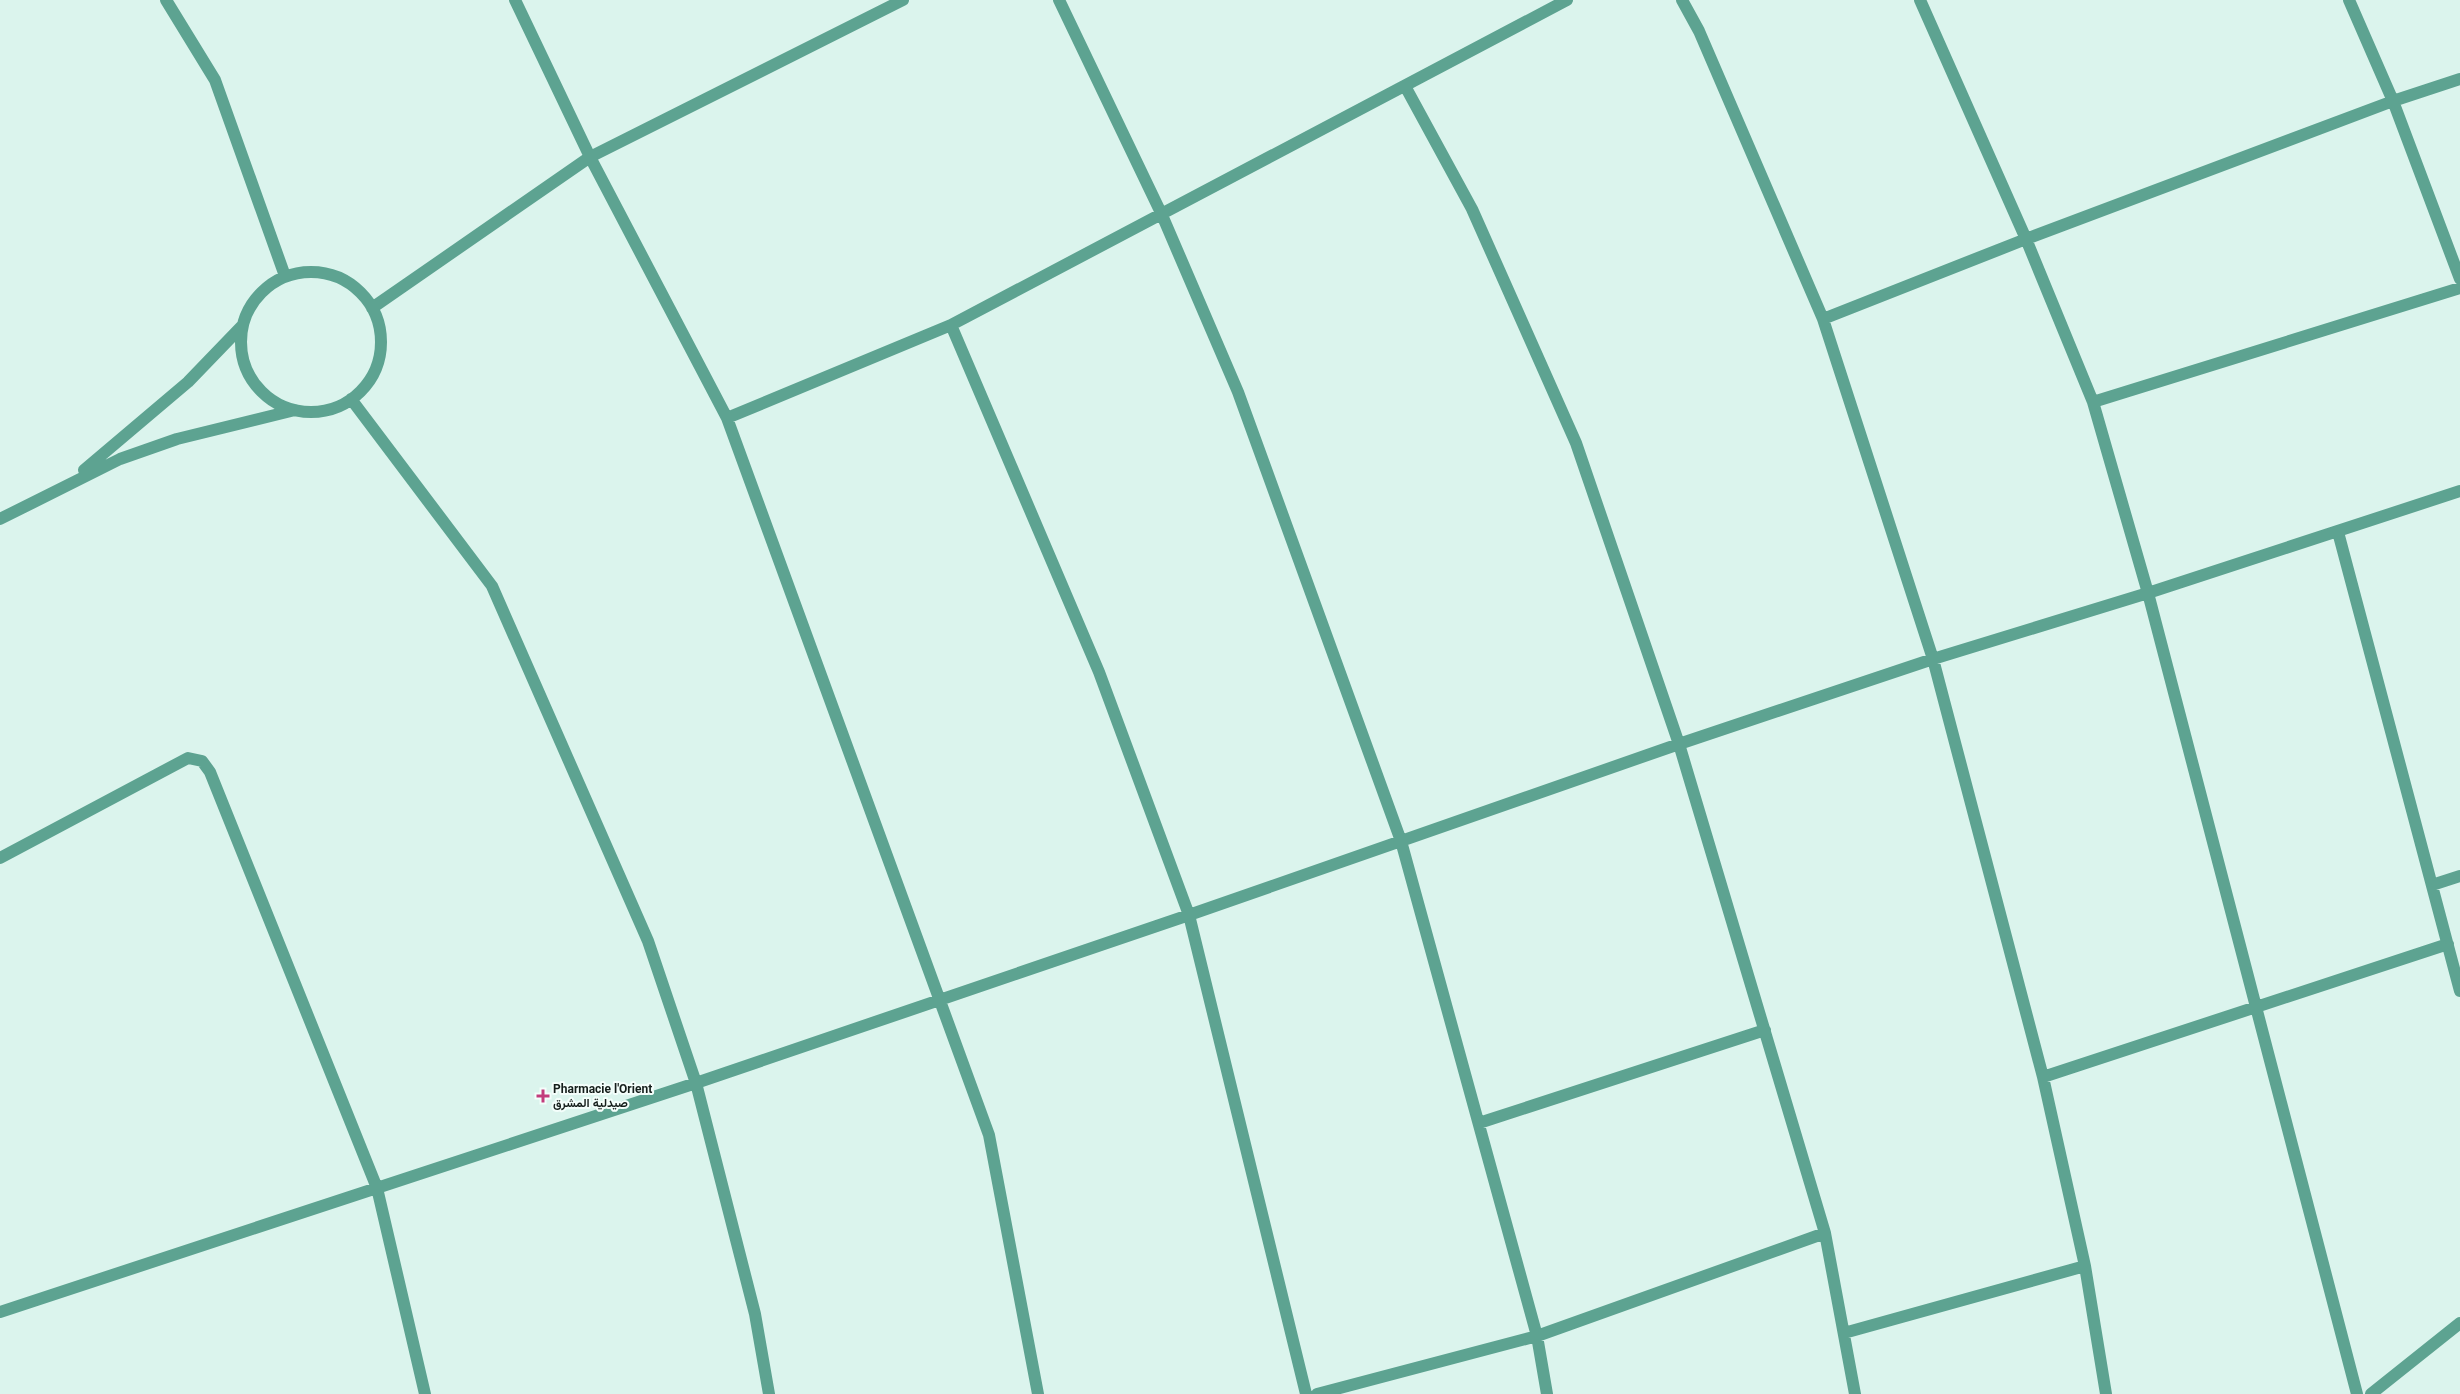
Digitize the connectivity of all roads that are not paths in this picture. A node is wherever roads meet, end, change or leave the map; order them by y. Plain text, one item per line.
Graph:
1 (166, 0) edge
2 (515, 0) edge
3 (903, 0) edge
4 (1059, 0) edge
5 (1567, 0) edge
6 (1682, 0) edge
7 (1920, 0) edge
8 (2349, 0) edge
9 (2460, 79) edge
10 (1405, 86) junction
11 (2393, 101) junction
12 (590, 157) junction
13 (1162, 215) junction
14 (2026, 239) junction
15 (285, 276) junction
16 (2460, 279) edge
17 (2460, 288) edge
18 (372, 308) junction
19 (1823, 319) junction
20 (951, 325) junction
21 (242, 326) junction
22 (351, 399) junction
23 (2093, 402) junction
24 (295, 410) junction
25 (727, 418) junction
26 (67, 484) junction
27 (2460, 491) edge
28 (0, 518) edge
29 (2338, 532) junction
30 (2148, 592) junction
31 (1933, 660) junction
32 (1679, 744) junction
33 (1401, 841) junction
34 (0, 858) edge
35 (2460, 876) edge
36 (2432, 885) junction
37 (1189, 915) junction
38 (2448, 944) junction
39 (2460, 991) edge
40 (939, 999) junction
41 (2256, 1008) junction
42 (1765, 1030) junction
43 (2043, 1077) junction
44 (696, 1083) junction
45 (1478, 1123) junction
46 (377, 1188) junction
47 (1825, 1233) junction
48 (2085, 1266) junction
49 (0, 1312) edge
50 (2460, 1323) edge
51 (1844, 1333) junction
52 (1537, 1336) junction
53 (425, 1394) edge
54 (769, 1394) edge
55 (1038, 1394) edge
56 (1306, 1394) edge
57 (1317, 1394) edge
58 (1547, 1394) edge
59 (1855, 1394) edge
60 (2106, 1394) edge
61 (2357, 1394) edge
62 (2371, 1394) edge

1 - 15 street
2 - 12 street
3 - 12 street
4 - 13 street
5 - 10 street
6 - 19 street
7 - 14 street
8 - 11 street
9 - 11 street
10 - 13 street
10 - 32 street
11 - 14 street
11 - 16 street
12 - 18 street
12 - 25 street
13 - 20 street
13 - 33 street
14 - 19 street
14 - 23 street
15 - 18 street
15 - 21 street
17 - 23 street
18 - 22 street
19 - 31 street
20 - 25 street
20 - 37 street
21 - 24 street
21 - 26 street
22 - 24 street
22 - 44 street
23 - 30 street
24 - 26 street
25 - 40 street
26 - 28 street
27 - 29 street
29 - 30 street
29 - 36 street
30 - 31 street
30 - 41 street
31 - 32 street
31 - 43 street
32 - 33 street
32 - 42 street
33 - 37 street
33 - 45 street
34 - 46 street
35 - 36 street
36 - 38 street
37 - 40 street
37 - 56 street
38 - 39 street
38 - 41 street
40 - 44 street
40 - 55 street
41 - 43 street
41 - 61 street
42 - 45 street
42 - 47 street
43 - 48 street
44 - 46 street
44 - 54 street
45 - 52 street
46 - 49 street
46 - 53 street
47 - 51 street
47 - 52 street
48 - 51 street
48 - 60 street
50 - 62 street
51 - 59 street
52 - 57 street
52 - 58 street

